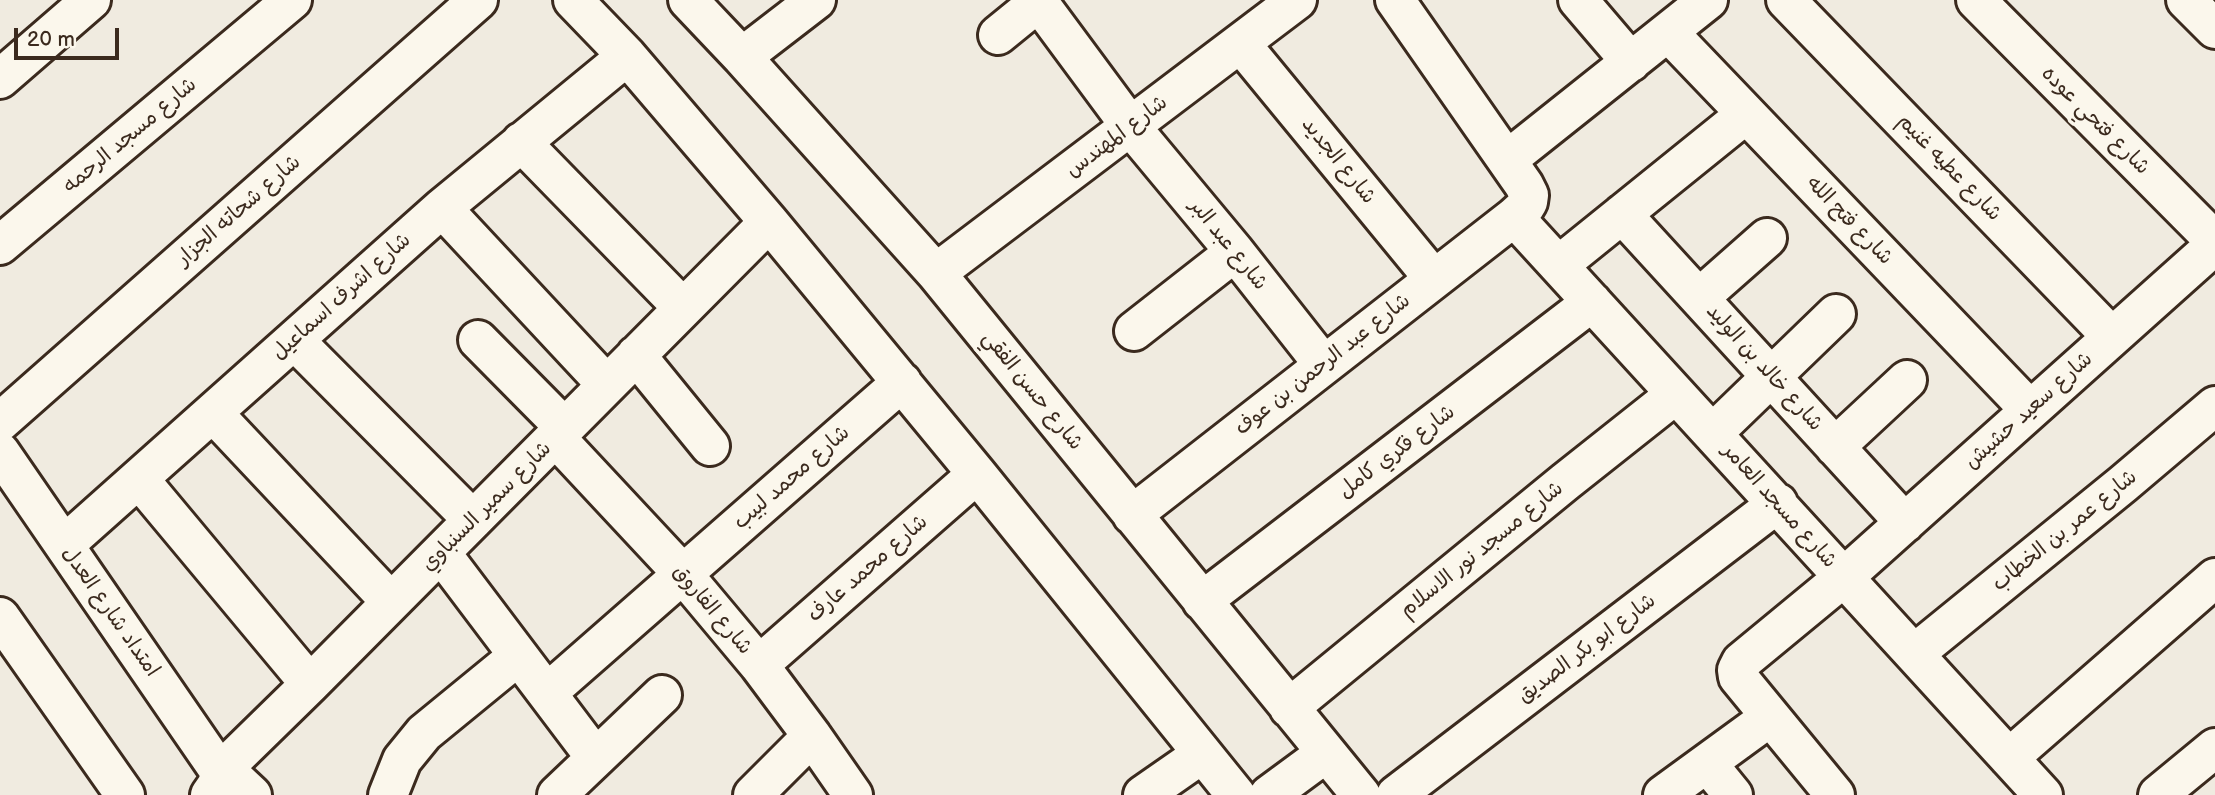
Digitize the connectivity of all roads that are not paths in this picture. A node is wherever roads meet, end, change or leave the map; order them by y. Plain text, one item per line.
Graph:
1 (91, 0) edge
2 (292, 0) edge
3 (478, 0) edge
4 (573, 0) edge
5 (688, 0) edge
6 (816, 0) edge
7 (1395, 0) edge
8 (1578, 0) edge
9 (1708, 0) edge
10 (1786, 0) edge
11 (1976, 0) edge
12 (2186, 0) edge
13 (1039, 1) edge
14 (1277, 6) edge
15 (2215, 29) edge
16 (1668, 32) junction
17 (998, 35) dead end
18 (1241, 44) junction
19 (626, 56) junction
20 (742, 57) junction
21 (1631, 62) junction
22 (0, 79) edge
23 (1746, 114) junction
24 (1131, 127) junction
25 (521, 142) junction
26 (1507, 160) junction
27 (442, 208) junction
28 (1622, 214) junction
29 (1514, 217) junction
30 (769, 222) junction
31 (1767, 238) dead end
32 (2215, 243) edge
33 (0, 245) edge
34 (1235, 252) junction
35 (1559, 265) junction
36 (936, 273) junction
37 (1434, 279) junction
38 (1699, 298) junction
39 (1592, 302) junction
40 (683, 308) junction
41 (1836, 314) dead end
42 (1134, 331) dead end
43 (2112, 337) junction
44 (294, 340) junction
45 (478, 340) dead end
46 (636, 355) junction
47 (1323, 364) junction
48 (1772, 377) junction
49 (1907, 380) dead end
50 (902, 382) junction
51 (607, 385) junction
52 (1676, 394) junction
53 (2215, 406) edge
54 (2030, 410) junction
55 (213, 412) junction
56 (0, 422) edge
57 (560, 433) junction
58 (1713, 433) junction
59 (710, 446) dead end
60 (1835, 447) junction
61 (0, 452) edge
62 (977, 474) junction
63 (139, 479) junction
64 (1778, 503) junction
65 (1132, 515) junction
66 (473, 520) junction
67 (1905, 523) junction
68 (64, 545) junction
69 (441, 553) junction
70 (682, 573) junction
71 (1844, 577) junction
72 (2215, 578) edge
73 (1202, 601) junction
74 (391, 602) junction
75 (0, 617) edge
76 (1914, 654) junction
77 (519, 656) junction
78 (759, 665) junction
79 (310, 684) junction
80 (547, 693) junction
81 (662, 695) dead end
82 (1289, 708) junction
83 (1770, 717) junction
84 (813, 736) junction
85 (2214, 751) edge
86 (1326, 753) junction
87 (1202, 754) junction
88 (595, 757) junction
89 (2009, 758) junction
90 (1707, 763) junction
91 (215, 783) edge
92 (2038, 794) edge
93 (125, 795) edge
94 (252, 795) edge
95 (388, 795) edge
96 (557, 795) edge
97 (753, 795) edge
98 (853, 795) edge
99 (1143, 795) edge
100 (1236, 795) edge
101 (1269, 795) edge
102 (1361, 795) edge
103 (1396, 795) edge
104 (1663, 795) edge
105 (1733, 795) edge
106 (1835, 795) edge
107 (2158, 795) edge

1 - 22 street
2 - 33 street, شارع مسجد الرحمه
3 - 56 street, شارع شحاته الجزار
4 - 19 street
5 - 20 street, شارع حسن الفقي
6 - 20 street
7 - 26 street
8 - 21 street
9 - 16 street
10 - 43 street, شارع عطيه غنيم
11 - 32 street, شارع فتحي عوده
12 - 15 street
13 - 17 street
13 - 24 street, شارع عبد البر
14 - 18 street, شارع المهندس
16 - 21 street
16 - 23 street, شارع فتح الله
18 - 24 street, شارع المهندس
18 - 37 street, شارع الجديد
19 - 25 street, شارع اشرف اسماعيل
19 - 30 street
20 - 36 street, شارع حسن الفقي
21 - 26 street
23 - 28 street
23 - 54 street, شارع فتح الله
24 - 34 street, شارع عبد البر
24 - 36 street, شارع المهندس
25 - 27 street, شارع اشرف اسماعيل
25 - 40 street
26 - 29 street
27 - 44 street, شارع اشرف اسماعيل
27 - 51 street
28 - 35 street
28 - 38 street, شارع خالد بن الوليد
29 - 35 street, شارع مسجد العامر
29 - 37 street, شارع عبد الرحمن بن عوف
30 - 40 street, شارع سمير السنباوي
30 - 50 street
31 - 38 street
32 - 43 street, شارع سعيد حشيش
34 - 42 street
34 - 47 street, شارع عبد البر
35 - 39 street, شارع مسجد العامر
36 - 65 street, شارع حسن الفقي
37 - 47 street, شارع عبد الرحمن بن عوف
38 - 48 street, شارع خالد بن الوليد
39 - 52 street, شارع مسجد العامر
39 - 73 street, شارع فكري كامل
40 - 46 street, شارع سمير السنباوي
41 - 48 street
43 - 54 street, شارع سعيد حشيش
44 - 55 street, شارع اشرف اسماعيل
44 - 66 street
45 - 57 street, شارع الفاروق
46 - 51 street, شارع سمير السنباوي
46 - 59 street
47 - 65 street, شارع عبد الرحمن بن عوف
48 - 58 street
48 - 60 street, شارع خالد بن الوليد
49 - 60 street
50 - 62 street
50 - 70 street, شارع محمد لبيب
51 - 57 street, شارع سمير السنباوي
52 - 58 street, شارع مسجد العامر
52 - 82 street, شارع مسجد نور الاسلام
53 - 76 street, شارع عمر بن الخطاب
54 - 67 street, شارع سعيد حشيش
55 - 63 street, شارع اشرف اسماعيل
55 - 74 street
57 - 66 street, شارع سمير السنباوي
57 - 70 street, شارع الفاروق
58 - 64 street, شارع مسجد العامر
60 - 67 street, شارع خالد بن الوليد
61 - 68 street, امتداد شارع العدل
62 - 78 street, شارع محمد عارف
62 - 87 street
63 - 68 street, شارع اشرف اسماعيل
63 - 79 street
64 - 71 street, شارع مسجد العامر
64 - 103 street, شارع ابو بكر الصديق
65 - 73 street, شارع حسن الفقي
66 - 69 street, شارع سمير السنباوي
67 - 71 street, شارع سعيد حشيش
68 - 91 street, امتداد شارع العدل
69 - 74 street, شارع سمير السنباوي
69 - 77 street
70 - 78 street, شارع الفاروق
70 - 80 street, شارع محمد لبيب
71 - 76 street, شارع مسجد العامر
71 - 83 street, شارع سعيد حشيش
72 - 89 street
73 - 82 street, شارع حسن الفقي
74 - 79 street, شارع سمير السنباوي
75 - 93 street
76 - 89 street, شارع مسجد العامر
77 - 80 street
77 - 95 street
78 - 84 street, شارع الفاروق
79 - 91 street, شارع سمير السنباوي
80 - 88 street
81 - 88 street
82 - 86 street, شارع حسن الفقي
83 - 90 street
83 - 106 street, شارع سعيد حشيش
84 - 97 street
84 - 98 street, شارع الفاروق
85 - 107 street
86 - 101 street
86 - 102 street, شارع حسن الفقي
87 - 99 street
87 - 100 street
88 - 96 street
89 - 92 street, شارع مسجد العامر
90 - 104 street
90 - 105 street
91 - 94 street

